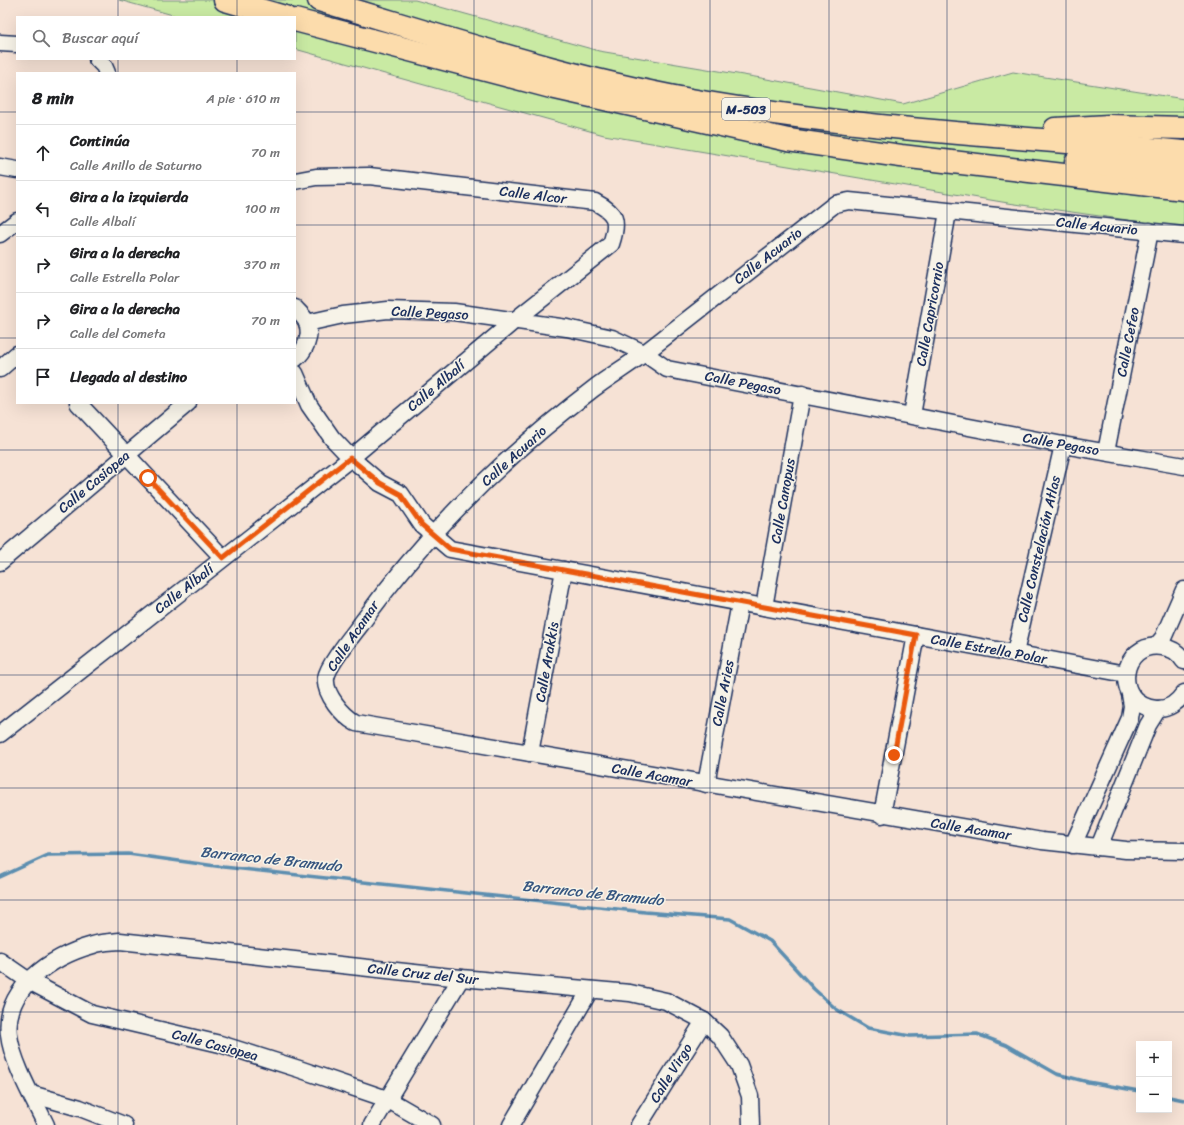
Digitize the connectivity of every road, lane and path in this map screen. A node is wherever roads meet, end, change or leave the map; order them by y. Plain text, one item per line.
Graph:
1 (225, 0) edge
2 (319, 0) edge
3 (281, 16) edge
4 (296, 20) edge
5 (0, 43) edge
6 (16, 44) edge
7 (98, 60) edge
8 (107, 72) edge
9 (676, 116) junction
10 (814, 119) junction
11 (1184, 128) edge
12 (1184, 152) edge
13 (0, 167) edge
14 (16, 170) edge
15 (1184, 171) edge
16 (296, 181) edge
17 (1184, 188) edge
18 (948, 212) junction
19 (16, 222) edge
20 (1150, 231) junction
21 (0, 234) edge
22 (1184, 235) edge
23 (296, 309) edge
24 (514, 321) junction
25 (307, 323) junction
26 (644, 353) junction
27 (16, 355) edge
28 (296, 358) edge
29 (0, 368) edge
30 (296, 375) edge
31 (802, 394) junction
32 (79, 404) edge
33 (187, 404) edge
34 (912, 416) junction
35 (1063, 445) junction
36 (1106, 452) junction
37 (126, 455) junction
38 (350, 458) junction
39 (1184, 466) edge
40 (432, 533) junction
41 (223, 558) junction
42 (0, 562) edge
43 (564, 570) junction
44 (1184, 590) edge
45 (740, 603) junction
46 (764, 607) junction
47 (916, 635) junction
48 (1184, 640) edge
49 (1156, 646) junction
50 (1015, 653) junction
51 (1183, 659) edge
52 (1126, 674) junction
53 (1184, 693) edge
54 (1130, 694) junction
55 (1158, 709) junction
56 (0, 734) edge
57 (530, 754) junction
58 (706, 784) junction
59 (882, 815) junction
60 (1073, 845) junction
61 (1099, 847) junction
62 (1184, 851) edge
63 (0, 961) edge
64 (461, 978) junction
65 (29, 981) junction
66 (590, 990) junction
67 (704, 1021) junction
68 (31, 1094) junction
69 (387, 1100) junction
70 (46, 1125) edge
71 (124, 1125) edge
72 (372, 1125) edge
73 (432, 1125) edge
74 (511, 1125) edge
75 (639, 1125) edge
76 (751, 1125) edge

1 - 3 highway
2 - 10 highway, M-503
4 - 9 highway, M-503
5 - 6 street
7 - 8 street
9 - 15 highway, M-503
9 - 17 highway, M-503
10 - 11 highway, M-503
10 - 12 highway, M-503
13 - 14 street
16 - 24 street, Calle Alcor
18 - 20 street, Calle Acuario
18 - 26 street, Calle Acuario
18 - 34 street, Calle Capricornio
19 - 21 street
20 - 22 street, Calle Acuario
20 - 36 street, Calle Cefeo
23 - 25 street
24 - 25 street, Calle Pegaso
24 - 26 street, Calle Pegaso
24 - 38 street, Calle Albalí
25 - 28 street
26 - 31 street, Calle Pegaso
26 - 40 street, Calle Acuario
27 - 29 street
30 - 38 street, Calle Estrella Polar
31 - 34 street, Calle Pegaso
31 - 46 street, Calle Canopus
32 - 37 street
33 - 37 street, Calle Casiopea
34 - 35 street, Calle Pegaso
35 - 36 street, Calle Pegaso
35 - 50 street, Calle Constelación Atlas
36 - 39 street, Calle Pegaso
37 - 41 street
37 - 42 street, Calle Casiopea
38 - 40 street, Calle Estrella Polar
38 - 41 street, Calle Albalí
40 - 43 street, Calle Estrella Polar
40 - 57 street, Calle Acamar
41 - 56 street, Calle Albalí
43 - 45 street, Calle Estrella Polar
43 - 57 street, Calle Arakkis
44 - 49 street
45 - 46 street, Calle Estrella Polar
45 - 58 street, Calle Aries
46 - 47 street, Calle Estrella Polar
47 - 50 street, Calle Estrella Polar
47 - 59 street
48 - 51 street
49 - 51 street
49 - 52 street
50 - 52 street, Calle Estrella Polar
52 - 54 street
53 - 55 street
54 - 55 street
54 - 60 street
55 - 61 street
57 - 58 street, Calle Acamar
58 - 59 street, Calle Acamar
59 - 60 street, Calle Acamar
60 - 61 street, Calle Acamar
61 - 62 street, Calle Acamar
63 - 65 street, Calle Casiopea
64 - 65 street, Calle Cruz del Sur
64 - 66 street, Calle Cruz del Sur
64 - 69 street
65 - 68 street, Calle Cruz del Sur
65 - 69 street, Calle Casiopea
66 - 67 street, Calle Cruz del Sur
66 - 74 street
67 - 75 street, Calle Virgo
67 - 76 street, Calle Cruz del Sur
68 - 70 street, Calle Cruz del Sur
68 - 71 street
69 - 72 street
69 - 73 street, Calle Casiopea

